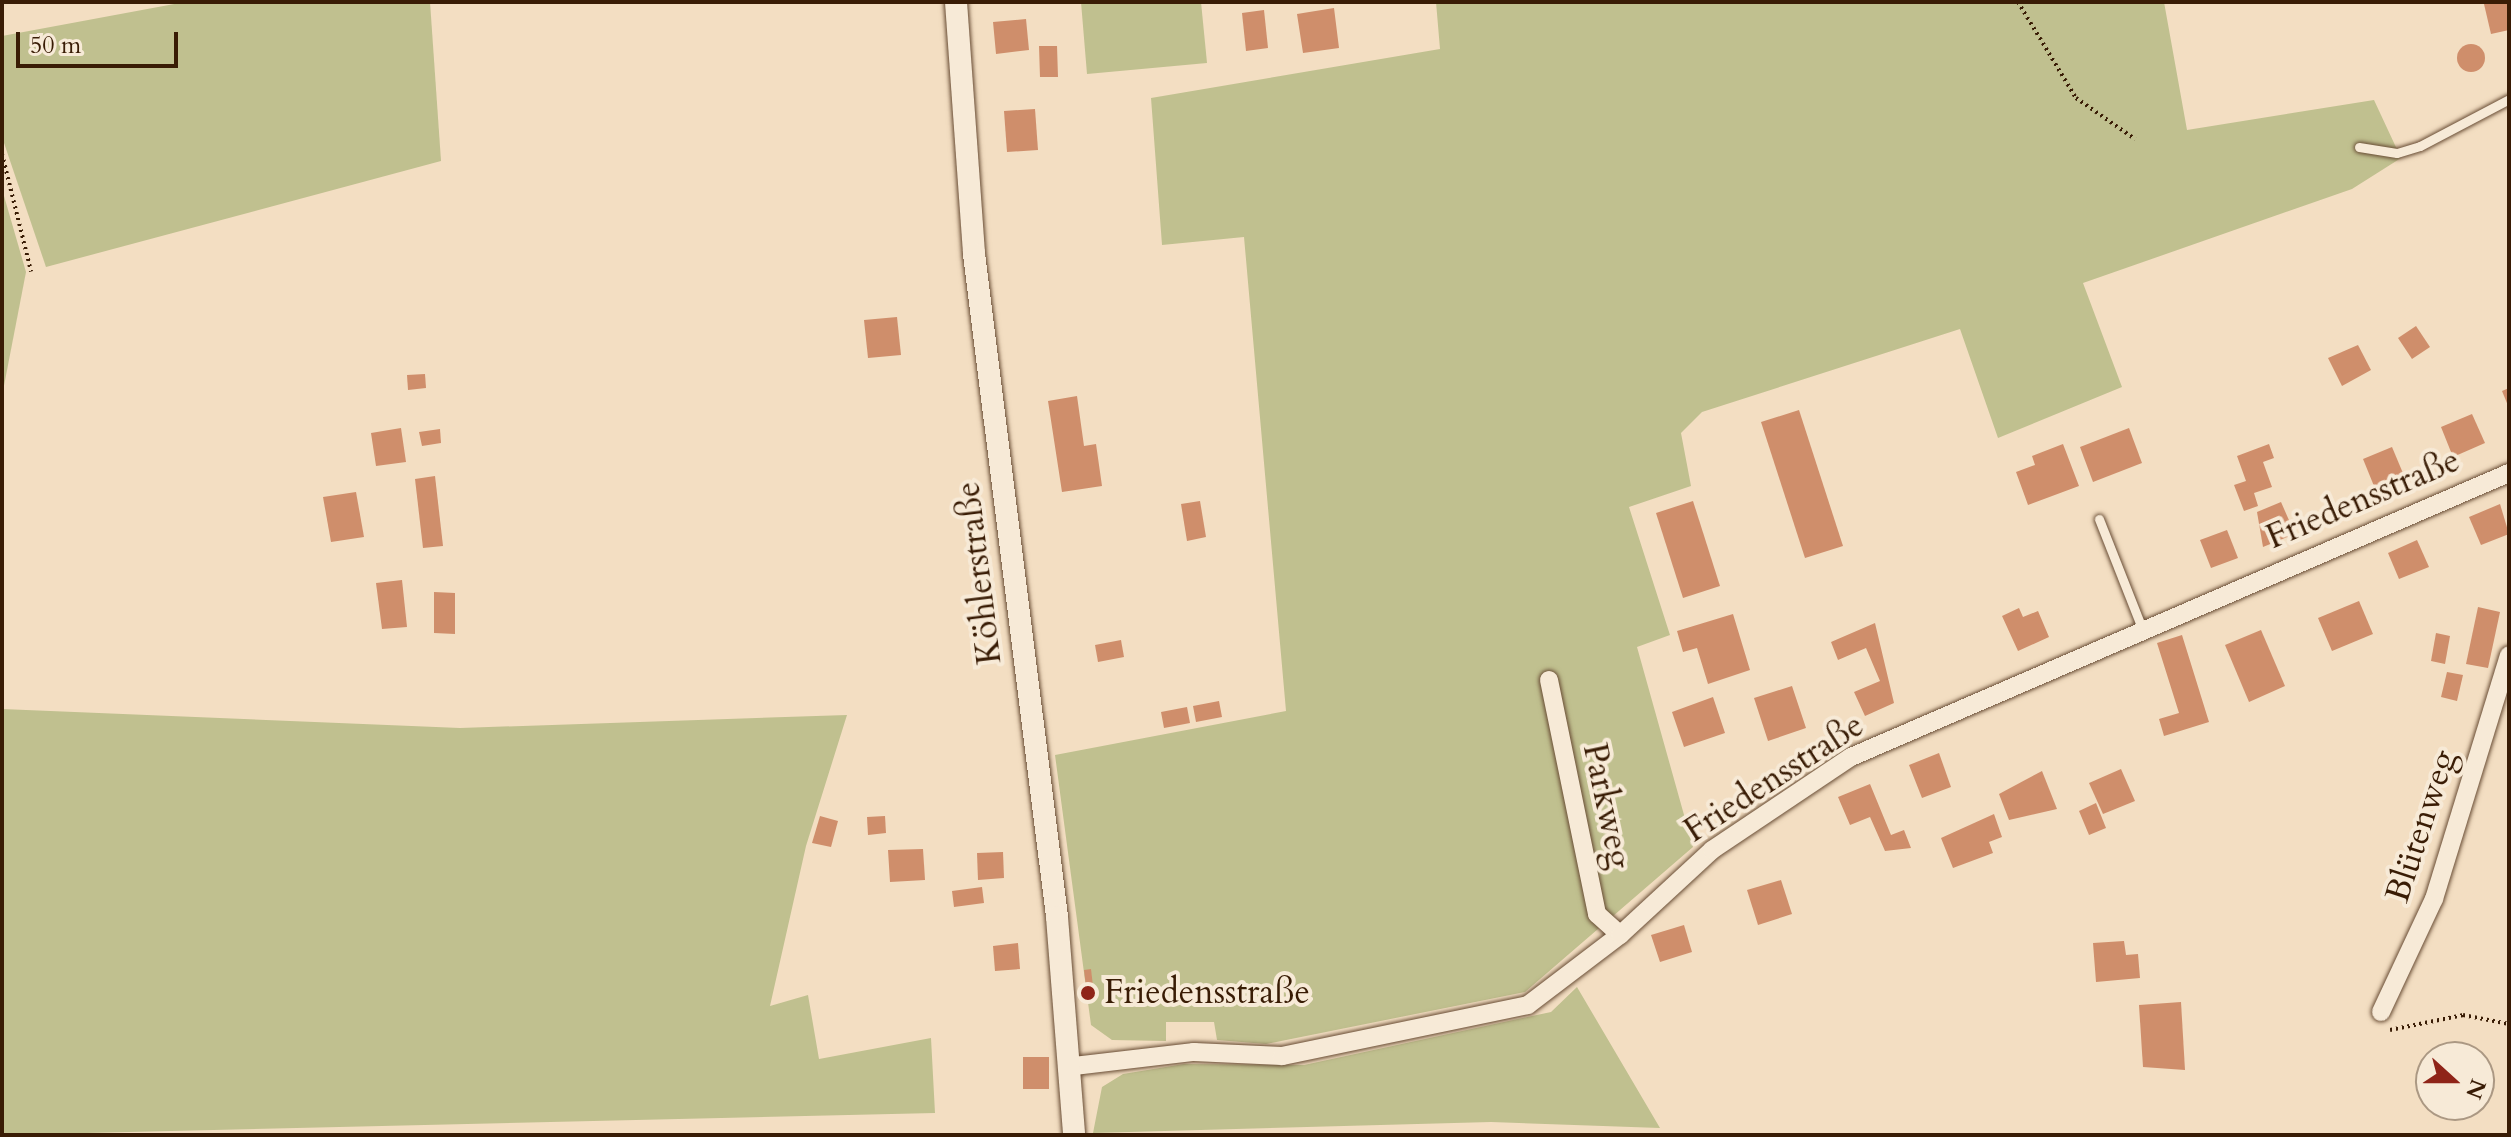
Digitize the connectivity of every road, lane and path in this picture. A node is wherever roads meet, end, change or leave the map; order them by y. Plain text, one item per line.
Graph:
1 (956, 2) edge
2 (2018, 2) edge
3 (2509, 99) edge
4 (2135, 139) dead end
5 (2359, 147) dead end
6 (2, 154) edge
7 (31, 271) dead end
8 (2509, 473) edge
9 (2099, 519) dead end
10 (2142, 628) junction
11 (2509, 655) edge
12 (1549, 680) dead end
13 (1620, 935) junction
14 (2381, 1012) joint
15 (2509, 1024) edge
16 (1074, 1066) junction
17 (1074, 1135) edge

1 - 16 street, Köhlerstraße
2 - 4 path
3 - 5 lane
6 - 7 path
8 - 10 street, Friedensstraße
9 - 10 lane
10 - 13 street, Friedensstraße
11 - 14 street, Blütenweg
12 - 13 street, Parkweg
13 - 16 street, Friedensstraße
14 - 15 path
16 - 17 street, Köhlerstraße

